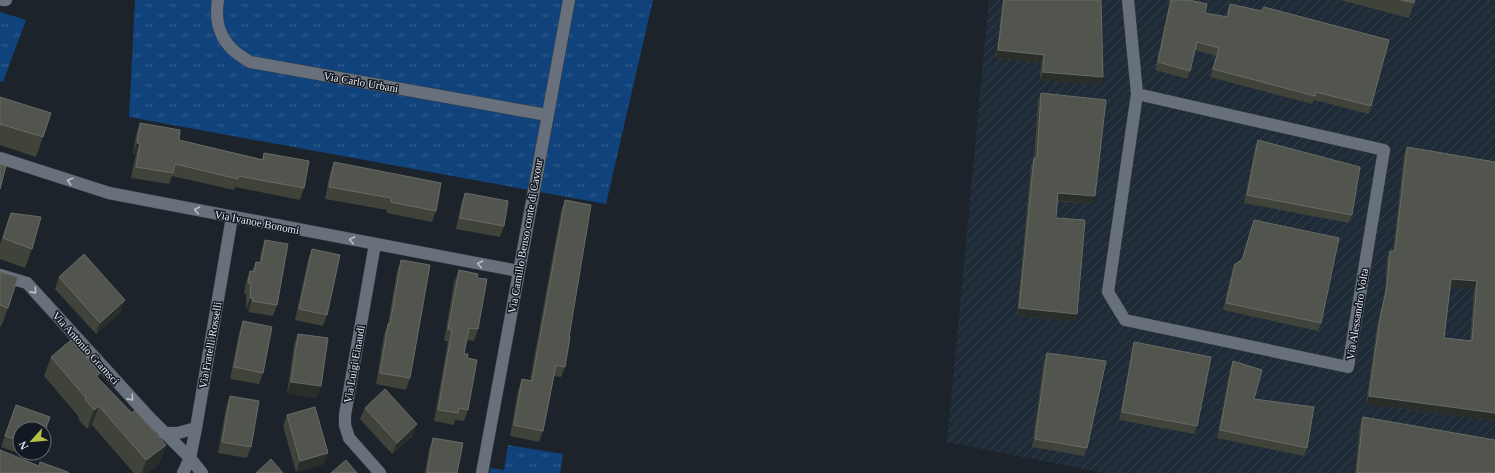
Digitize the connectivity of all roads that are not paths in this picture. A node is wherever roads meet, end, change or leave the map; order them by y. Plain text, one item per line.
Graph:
1 (218, 0) edge
2 (569, 0) edge
3 (1128, 0) edge
4 (1137, 94) junction
5 (547, 115) junction
6 (0, 158) edge
7 (232, 217) junction
8 (375, 244) junction
9 (518, 271) junction
10 (0, 275) edge
11 (196, 428) junction
12 (164, 433) junction
13 (190, 458) junction
14 (184, 473) edge
15 (202, 473) edge
16 (380, 473) edge
17 (482, 473) edge

1 - 5 street, Via Carlo Urbani
2 - 5 street, Via Camillo Benso conte di Cavour
3 - 4 street, Via Alessandro Volta
4 - 4 street, Via Alessandro Volta
5 - 9 street, Via Camillo Benso conte di Cavour
7 -> 6 street, Via Ivanoe Bonomi
8 -> 7 street, Via Ivanoe Bonomi
7 - 11 street, Via Fratelli Rosselli
9 -> 8 street, Via Ivanoe Bonomi
8 - 16 street, Via Luigi Einaudi
9 - 17 street, Via Camillo Benso conte di Cavour
10 -> 12 street, Via Antonio Gramsci
11 - 12 street
11 - 13 street, Via Fratelli Rosselli
12 - 13 street, Via Antonio Gramsci
13 - 14 street, Via Fratelli Rosselli
13 - 15 street, Via Antonio Gramsci

